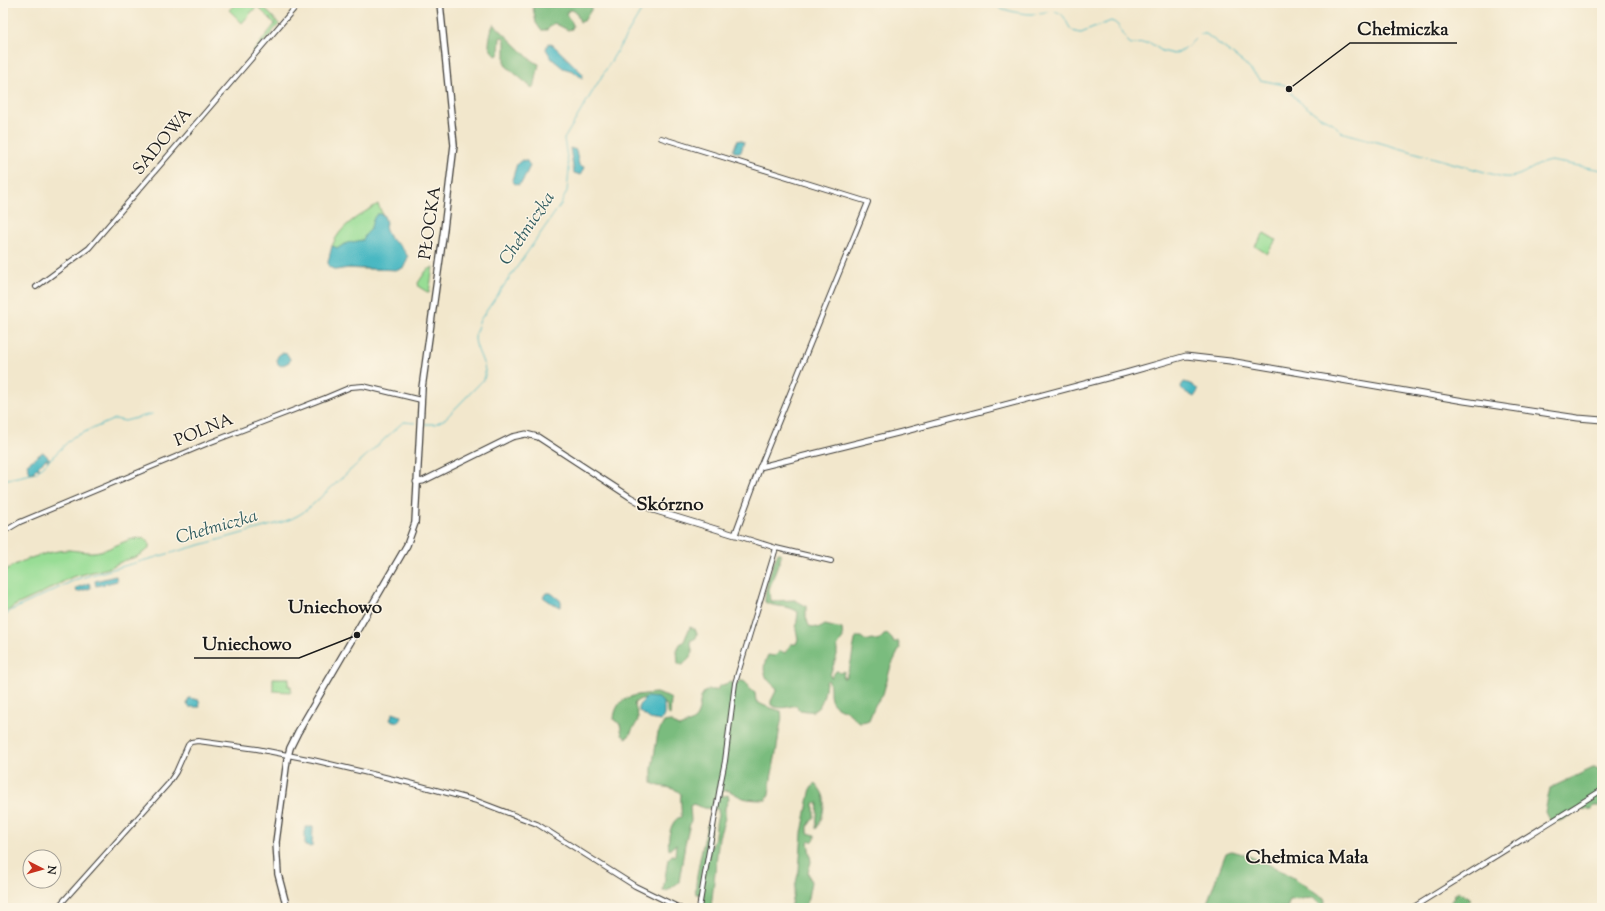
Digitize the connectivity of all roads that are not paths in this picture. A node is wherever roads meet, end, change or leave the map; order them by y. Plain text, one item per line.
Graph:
1 (299, 3) edge
2 (440, 3) edge
3 (662, 138) dead end
4 (36, 287) dead end
5 (421, 400) junction
6 (1602, 420) edge
7 (760, 467) junction
8 (416, 482) junction
9 (3, 532) edge
10 (735, 535) junction
11 (776, 548) junction
12 (831, 561) dead end
13 (288, 755) junction
14 (1602, 790) edge
15 (57, 908) edge
16 (287, 908) edge
17 (680, 908) edge
18 (699, 908) edge
19 (1412, 908) edge

1 - 4 street, SADOWA
2 - 5 main road, PŁOCKA
3 - 7 street
5 - 8 main road, PŁOCKA
5 - 9 street, POLNA
6 - 7 street
7 - 10 street
8 - 10 street
8 - 13 main road, PŁOCKA
10 - 11 street
11 - 12 street
11 - 18 street
13 - 15 street
13 - 16 main road, PŁOCKA
13 - 17 street
14 - 19 street

